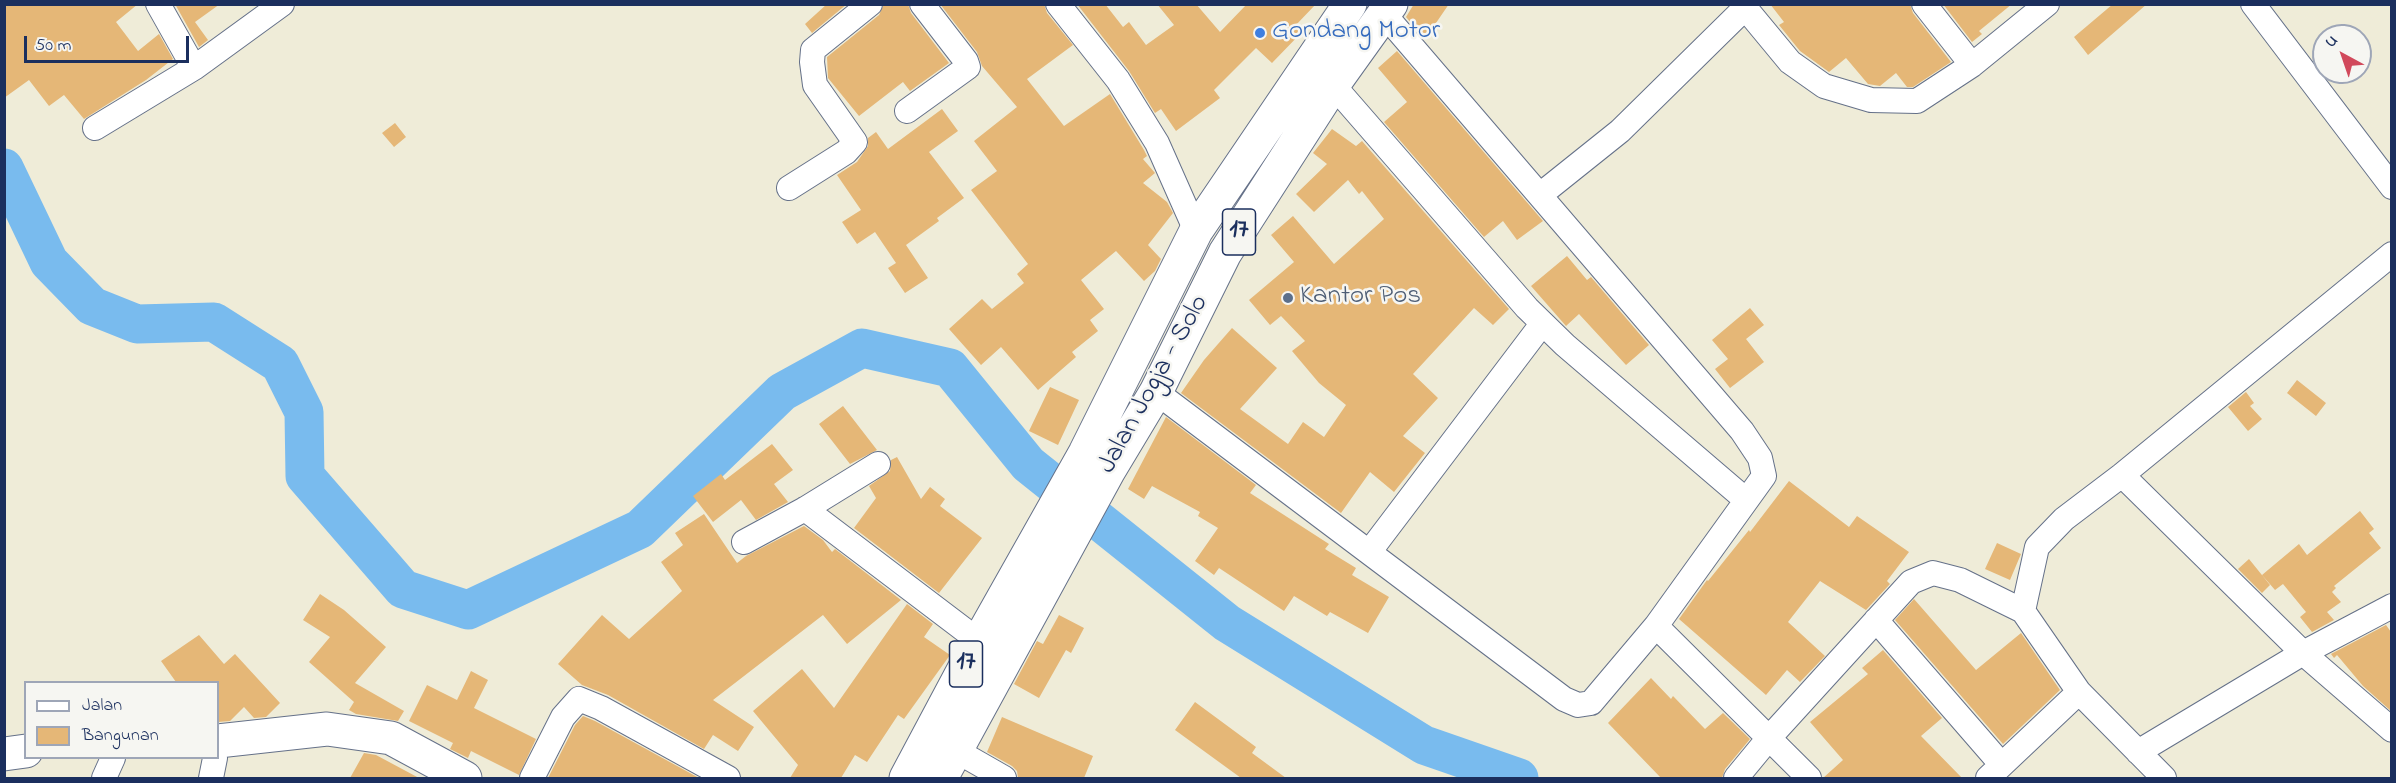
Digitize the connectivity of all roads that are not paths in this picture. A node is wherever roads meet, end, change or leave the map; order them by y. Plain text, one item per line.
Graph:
1 (158, 4) edge
2 (282, 4) edge
3 (870, 4) edge
4 (922, 4) edge
5 (1058, 4) edge
6 (1350, 4) edge
7 (1923, 4) edge
8 (2047, 4) edge
9 (2253, 4) edge
10 (1743, 6) edge
11 (1387, 9) edge
12 (1972, 65) junction
13 (194, 68) junction
14 (1333, 85) junction
15 (907, 111) dead end
16 (95, 128) dead end
17 (2391, 187) edge
18 (789, 188) dead end
19 (1540, 195) junction
20 (1196, 231) junction
21 (2391, 254) edge
22 (1542, 324) junction
23 (1156, 392) junction
24 (1096, 462) junction
25 (878, 464) dead end
26 (2122, 475) junction
27 (1746, 500) junction
28 (805, 509) junction
29 (744, 542) dead end
30 (1370, 551) junction
31 (1042, 559) junction
32 (2391, 606) edge
33 (2023, 610) junction
34 (1876, 620) junction
35 (1656, 626) junction
36 (979, 641) junction
37 (2303, 654) junction
38 (2079, 692) junction
39 (2391, 730) edge
40 (1769, 738) junction
41 (219, 746) edge
42 (956, 750) junction
43 (24, 751) edge
44 (2138, 752) junction
45 (4, 754) edge
46 (113, 759) edge
47 (215, 759) edge
48 (1995, 771) edge
49 (104, 778) edge
50 (211, 778) edge
51 (465, 778) edge
52 (532, 778) edge
53 (728, 778) edge
54 (906, 778) edge
55 (940, 778) edge
56 (1004, 778) edge
57 (1736, 778) edge
58 (1809, 778) edge
59 (2164, 778) edge

1 - 13 street
2 - 13 street
3 - 18 street
4 - 15 street
5 - 20 street
6 - 20 main road, Jalan Jogja - Solo / 17
7 - 12 street
8 - 12 street
9 - 17 street
10 - 12 street
10 - 19 street
11 - 14 main road, Jalan Jogja - Solo / 17
11 - 19 street
13 - 16 street
14 - 22 street
14 - 23 main road, Jalan Jogja - Solo / 17
19 - 27 street
20 - 24 main road, Jalan Jogja - Solo / 17
21 - 26 street
22 - 27 street
22 - 30 street
23 - 24 main road, Jalan Jogja - Solo / 17
23 - 30 street
24 - 31 main road, Jalan Jogja - Solo / 17
25 - 28 street
26 - 33 street
26 - 37 street
27 - 35 street
28 - 29 street
28 - 36 street
30 - 35 street
31 - 36 main road, Jalan Jogja - Solo / 17
31 - 42 main road, Jalan Jogja - Solo / 17
32 - 37 street
33 - 34 street
33 - 38 street
34 - 40 street
34 - 48 street
35 - 40 street
36 - 54 main road, Jalan Jogja - Solo / 17
37 - 39 street
37 - 44 street
38 - 44 street
38 - 48 street
40 - 57 street
40 - 58 street
41 - 51 main road
42 - 55 main road, Jalan Jogja - Solo / 17
42 - 56 street
43 - 45 main road
44 - 59 street
46 - 49 street
47 - 50 street
52 - 53 street

